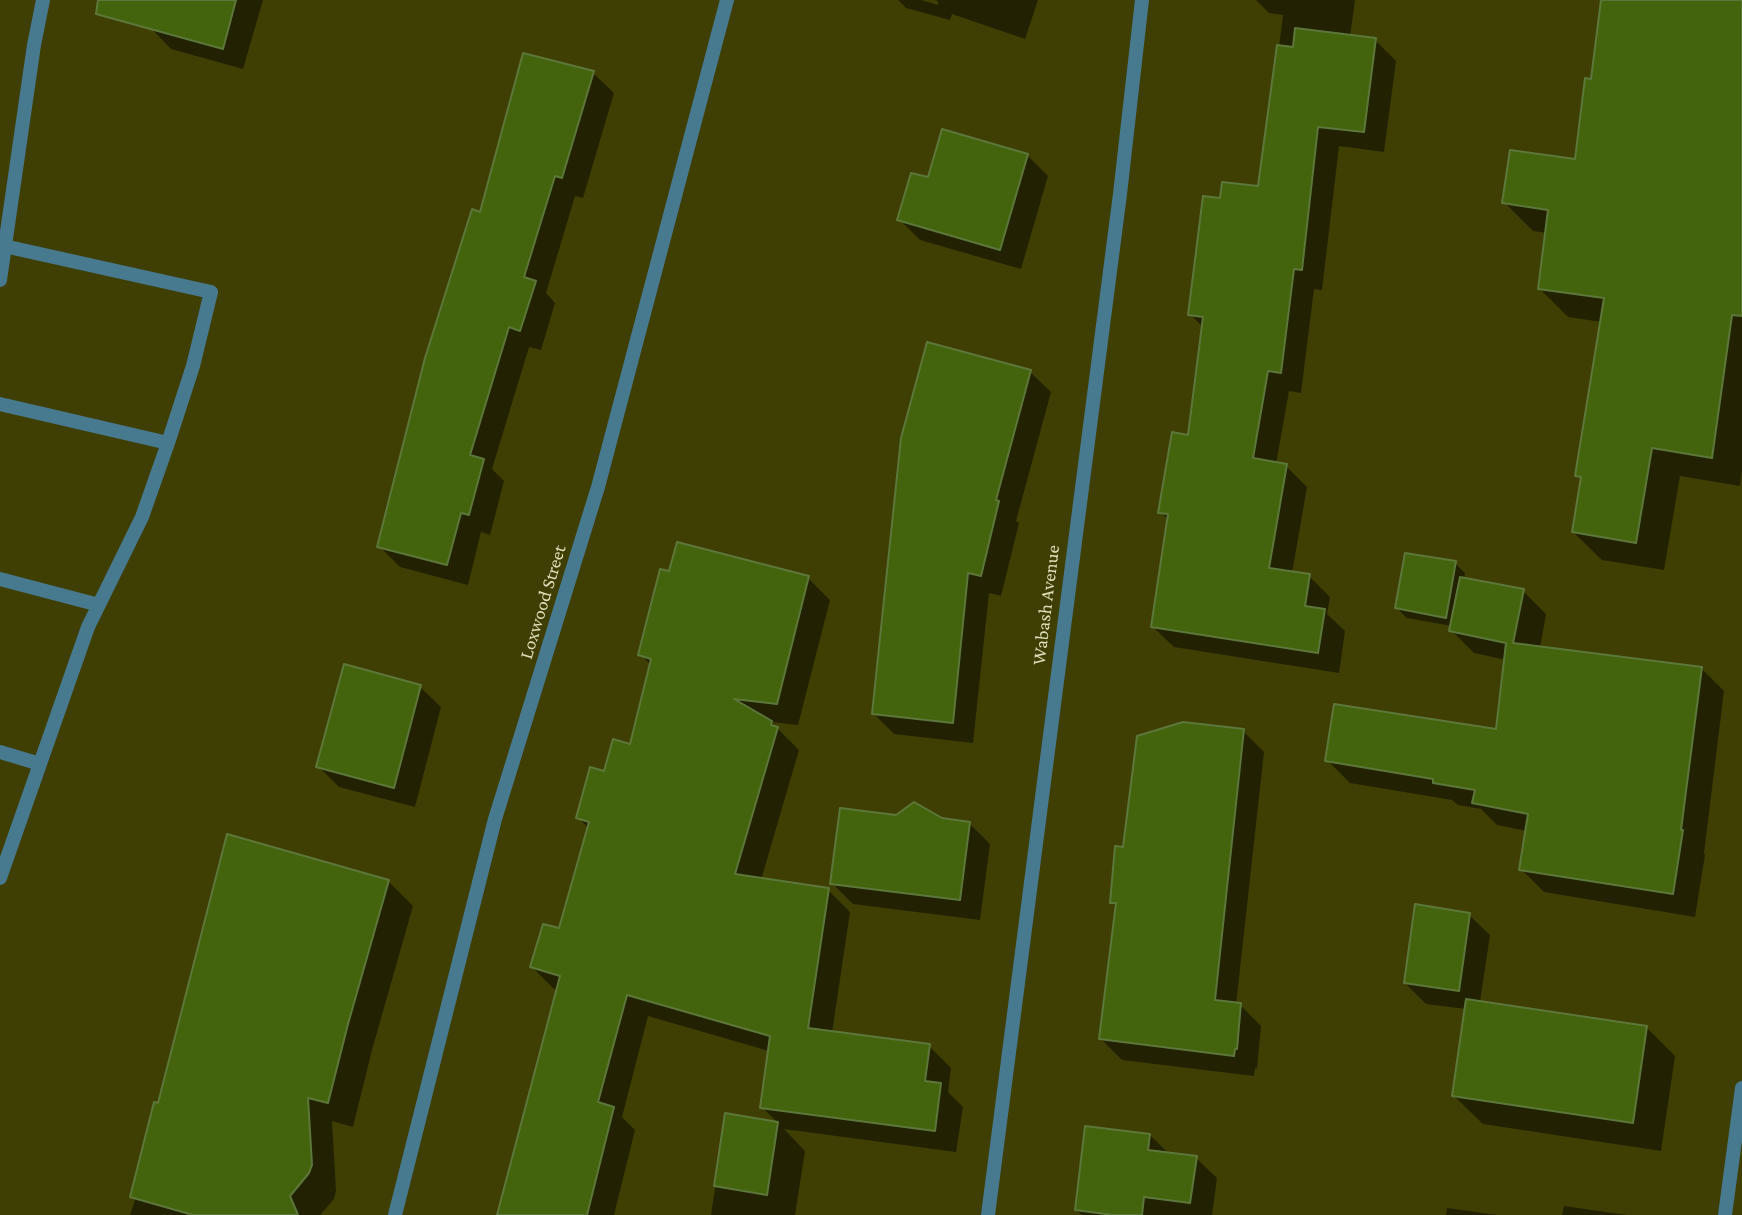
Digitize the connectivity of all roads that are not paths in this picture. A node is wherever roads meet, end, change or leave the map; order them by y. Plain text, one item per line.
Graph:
1 (43, 0) edge
2 (727, 0) edge
3 (1142, 0) edge
4 (4, 246) junction
5 (0, 281) edge
6 (0, 404) edge
7 (168, 443) junction
8 (0, 579) edge
9 (99, 605) junction
10 (0, 752) edge
11 (40, 764) junction
12 (0, 878) edge
13 (1742, 1088) edge
14 (396, 1215) edge
15 (988, 1215) edge
16 (1725, 1215) edge

1 - 4 street
2 - 14 street, Loxwood Street
3 - 15 street, Wabash Avenue
4 - 5 street
4 - 7 street
6 - 7 street
7 - 9 street
8 - 9 street
9 - 11 street
10 - 11 street
11 - 12 street
13 - 16 street

